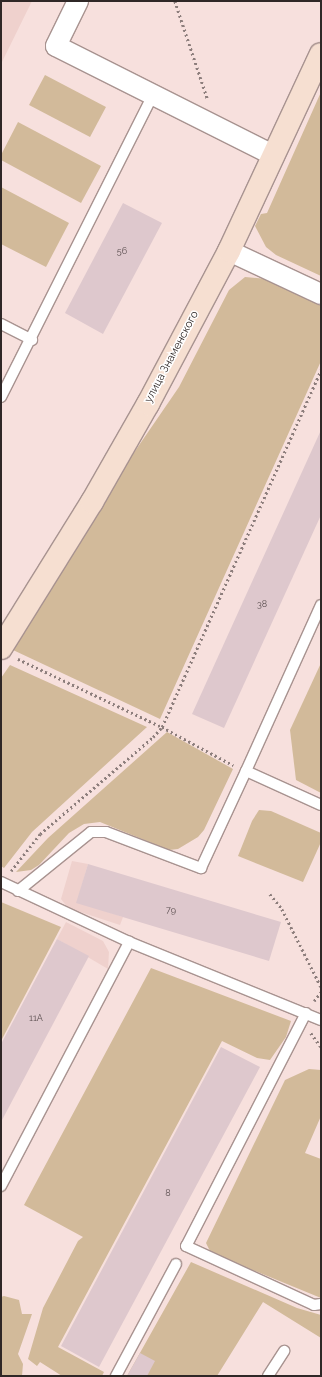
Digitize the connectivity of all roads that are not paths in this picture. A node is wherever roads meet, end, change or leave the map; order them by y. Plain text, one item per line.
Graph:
1 (78, 1) edge
2 (321, 54) edge
3 (153, 95) junction
4 (273, 155) junction
5 (228, 251) junction
6 (321, 294) edge
7 (1, 324) edge
8 (32, 340) junction
9 (1, 397) edge
10 (321, 605) edge
11 (10, 654) edge
12 (246, 771) junction
13 (321, 805) edge
14 (1, 882) edge
15 (18, 891) junction
16 (129, 942) junction
17 (306, 1013) junction
18 (321, 1020) edge
19 (1, 1186) edge
20 (176, 1264) dead end
21 (321, 1304) edge
22 (284, 1351) dead end
23 (116, 1376) edge
24 (268, 1376) edge

1 - 3 street
2 - 4 main road, улица Знаменского
3 - 4 street
3 - 8 lane
4 - 5 main road, улица Знаменского
5 - 6 street
5 - 11 main road, улица Знаменского
7 - 8 lane
8 - 9 lane
10 - 12 lane
12 - 13 lane
12 - 15 lane
14 - 15 lane
15 - 16 lane
16 - 17 lane
16 - 19 lane
17 - 18 lane
17 - 21 lane
20 - 23 lane
22 - 24 lane

